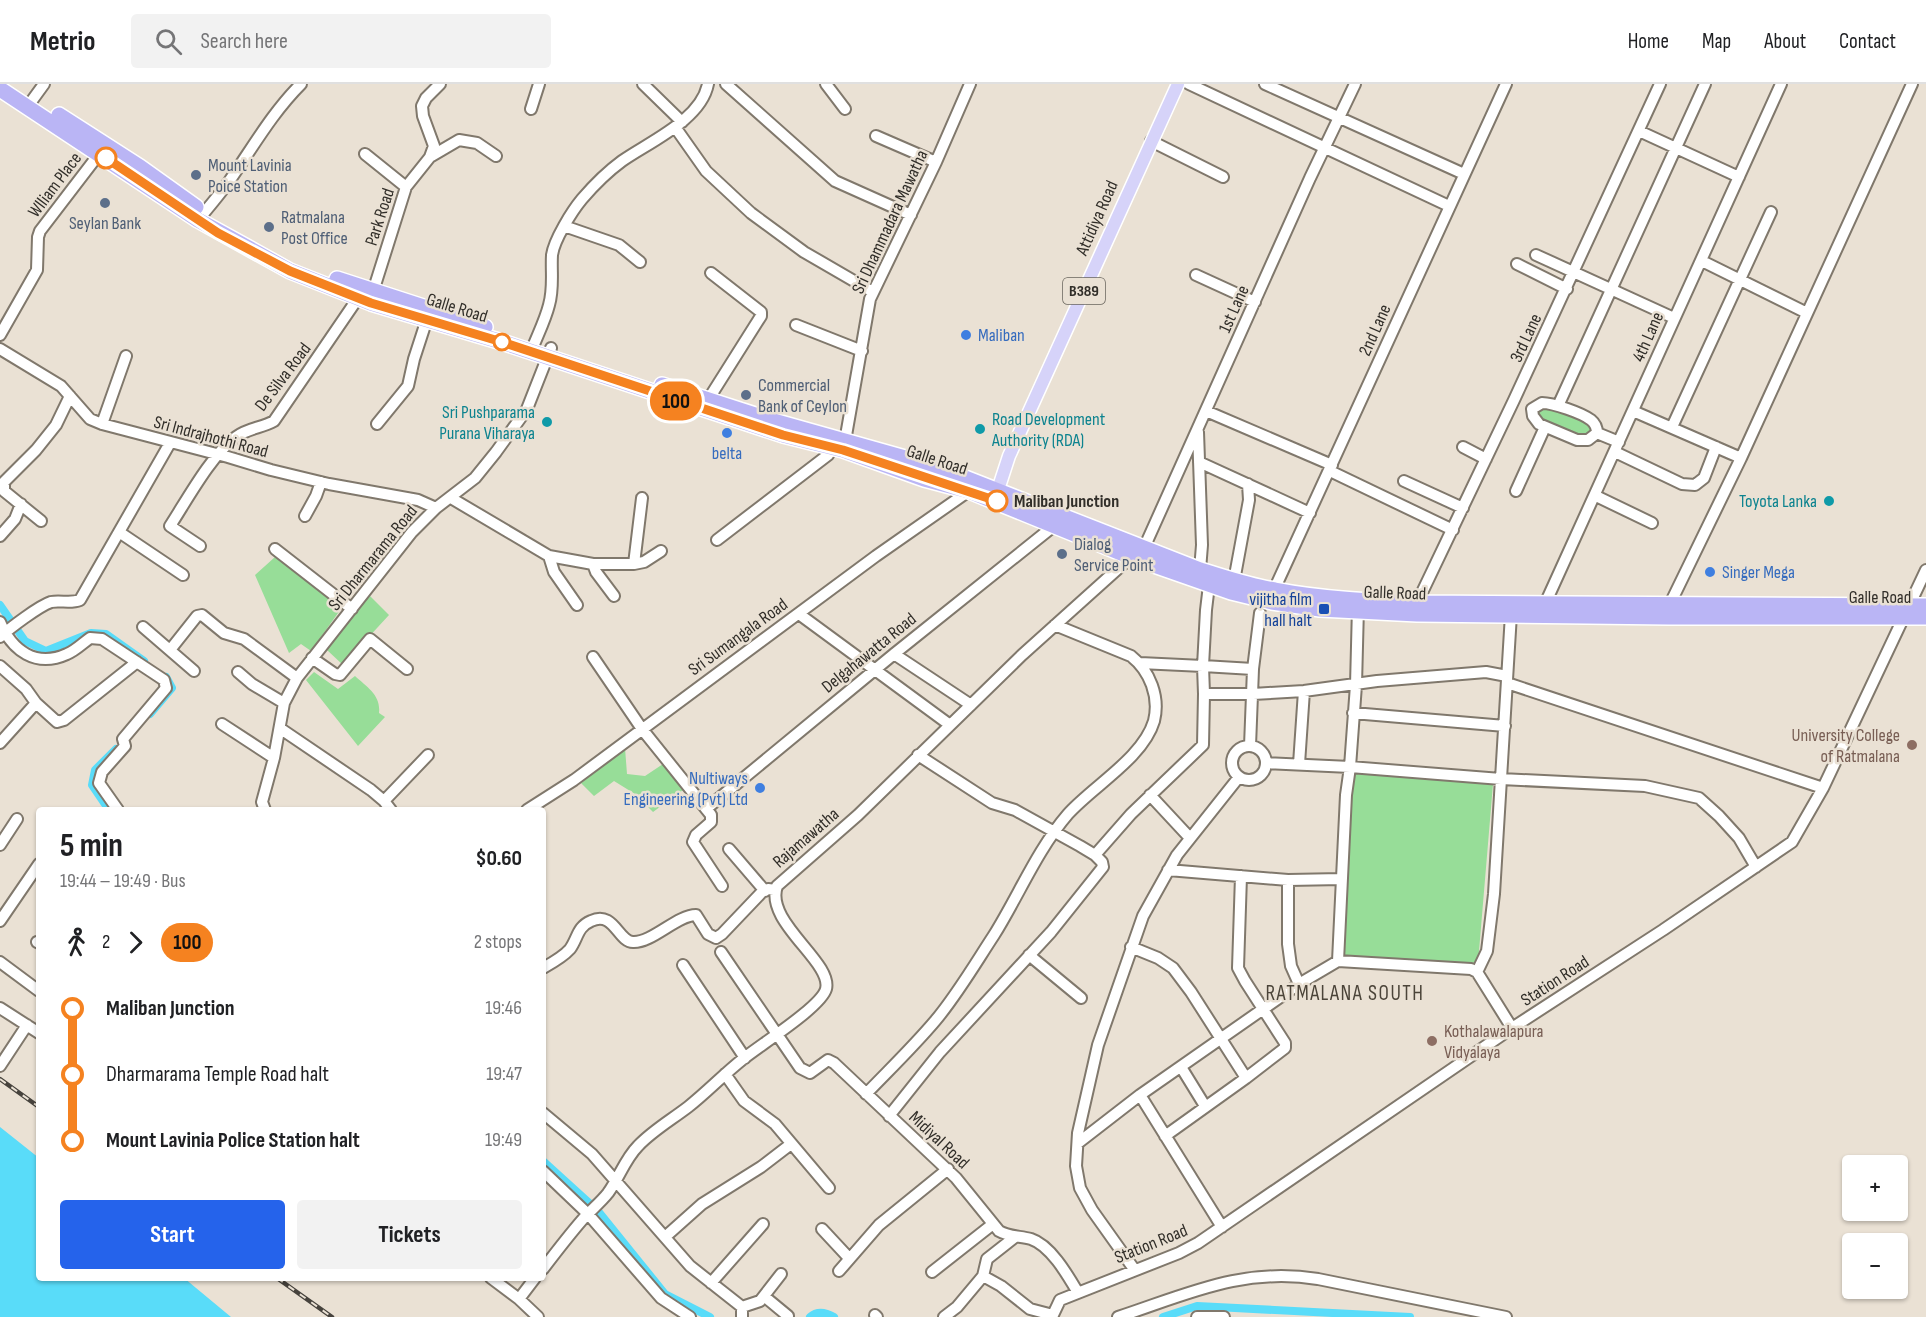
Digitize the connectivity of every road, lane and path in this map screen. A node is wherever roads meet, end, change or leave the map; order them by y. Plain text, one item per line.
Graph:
1 (11, 84) edge
2 (44, 84) edge
3 (301, 84) edge
4 (440, 84) edge
5 (539, 84) edge
6 (643, 84) edge
7 (708, 84) edge
8 (726, 84) edge
9 (826, 84) edge
10 (970, 84) edge
11 (1178, 84) edge
12 (1189, 84) edge
13 (1264, 84) edge
14 (1354, 84) edge
15 (1506, 84) edge
16 (1660, 84) edge
17 (1705, 84) edge
18 (1781, 84) edge
19 (1912, 84) edge
20 (0, 88) edge
21 (31, 102) junction
22 (531, 109) dead end
23 (845, 109) dead end
24 (1339, 117) junction
25 (678, 124) junction
26 (1639, 131) junction
27 (876, 136) dead end
28 (1151, 141) junction
29 (1324, 148) junction
30 (1676, 148) junction
31 (99, 154) junction
32 (365, 154) dead end
33 (496, 156) dead end
34 (430, 158) junction
35 (936, 162) junction
36 (1464, 174) junction
37 (1223, 177) dead end
38 (1739, 177) junction
39 (406, 187) junction
40 (1449, 206) junction
41 (1771, 212) dead end
42 (911, 215) junction
43 (201, 216) junction
44 (564, 226) junction
45 (1536, 255) dead end
46 (1702, 261) junction
47 (640, 262) dead end
48 (1517, 264) dead end
49 (711, 273) dead end
50 (1574, 273) junction
51 (1196, 275) dead end
52 (1740, 280) junction
53 (1567, 289) junction
54 (1610, 290) junction
55 (873, 292) junction
56 (367, 297) junction
57 (1255, 303) junction
58 (1808, 313) junction
59 (1674, 318) junction
60 (427, 319) junction
61 (796, 325) dead end
62 (0, 335) edge
63 (533, 348) junction
64 (0, 349) edge
65 (862, 351) junction
66 (550, 353) junction
67 (126, 356) dead end
68 (70, 396) junction
69 (708, 400) junction
70 (1515, 400) junction
71 (1558, 406) junction
72 (1533, 409) junction
73 (1206, 411) junction
74 (1633, 411) junction
75 (102, 424) junction
76 (377, 424) dead end
77 (1545, 427) junction
78 (1672, 427) junction
79 (1198, 430) junction
80 (1598, 433) junction
81 (170, 443) junction
82 (840, 444) junction
83 (1463, 447) dead end
84 (1617, 447) junction
85 (1716, 447) junction
86 (217, 454) junction
87 (1741, 458) junction
88 (1486, 459) junction
89 (1199, 462) junction
90 (1331, 468) junction
91 (1404, 481) dead end
92 (321, 482) junction
93 (1248, 484) junction
94 (969, 491) junction
95 (1516, 491) dead end
96 (996, 495) junction
97 (1596, 496) junction
98 (451, 498) junction
99 (642, 498) dead end
100 (21, 504) junction
101 (436, 508) junction
102 (1463, 508) junction
103 (1311, 513) junction
104 (305, 516) dead end
105 (41, 521) dead end
106 (1652, 523) dead end
107 (1055, 525) junction
108 (1453, 530) junction
109 (119, 532) junction
110 (0, 536) edge
111 (717, 540) dead end
112 (200, 546) dead end
113 (1144, 548) junction
114 (275, 549) dead end
115 (661, 551) dead end
116 (549, 556) junction
117 (1131, 557) junction
118 (593, 564) junction
119 (634, 564) junction
120 (1200, 570) junction
121 (1926, 570) edge
122 (183, 575) dead end
123 (1234, 581) junction
124 (1209, 585) junction
125 (614, 596) dead end
126 (1264, 601) junction
127 (1417, 603) junction
128 (1545, 604) junction
129 (577, 605) dead end
130 (1358, 606) junction
131 (1670, 606) junction
132 (1926, 606) edge
133 (352, 609) junction
134 (1907, 611) junction
135 (799, 614) junction
136 (1511, 614) junction
137 (1926, 617) edge
138 (1055, 625) junction
139 (143, 627) dead end
140 (6, 628) edge
141 (170, 650) junction
142 (894, 654) junction
143 (593, 657) dead end
144 (312, 658) junction
145 (137, 662) junction
146 (1140, 663) junction
147 (0, 666) edge
148 (1203, 666) junction
149 (407, 669) dead end
150 (1253, 669) junction
151 (875, 670) junction
152 (194, 671) dead end
153 (238, 672) dead end
154 (297, 678) junction
155 (1507, 680) junction
156 (1356, 685) junction
157 (1304, 690) junction
158 (1204, 694) junction
159 (1253, 694) junction
160 (36, 703) junction
161 (284, 703) junction
162 (970, 705) junction
163 (1353, 713) junction
164 (222, 724) dead end
165 (950, 725) junction
166 (1505, 726) junction
167 (280, 729) junction
168 (642, 729) junction
169 (0, 743) edge
170 (1250, 746) junction
171 (428, 755) dead end
172 (918, 755) junction
173 (274, 758) junction
174 (1266, 763) junction
175 (1299, 764) junction
176 (1350, 766) junction
177 (1239, 777) junction
178 (1501, 779) junction
179 (1823, 788) junction
180 (1150, 795) junction
181 (388, 806) edge
182 (116, 807) edge
183 (264, 807) edge
184 (532, 807) edge
185 (706, 809) junction
186 (17, 819) dead end
187 (1054, 831) junction
188 (1190, 838) junction
189 (0, 845) edge
190 (729, 849) dead end
191 (1095, 855) junction
192 (1756, 867) junction
193 (36, 868) edge
194 (1167, 870) junction
195 (1241, 876) junction
196 (1342, 879) junction
197 (28, 880) junction
198 (1288, 880) junction
199 (36, 885) edge
200 (722, 886) dead end
201 (770, 890) junction
202 (0, 921) edge
203 (1131, 947) junction
204 (721, 952) dead end
205 (1029, 955) junction
206 (1338, 961) junction
207 (0, 962) edge
208 (683, 965) dead end
209 (546, 966) edge
210 (1477, 972) junction
211 (1299, 984) junction
212 (36, 989) edge
213 (1081, 998) dead end
214 (0, 1008) edge
215 (1264, 1009) junction
216 (1512, 1028) junction
217 (35, 1029) edge
218 (775, 1034) junction
219 (1222, 1038) junction
220 (745, 1058) junction
221 (0, 1066) edge
222 (1181, 1066) junction
223 (725, 1074) junction
224 (1246, 1078) junction
225 (866, 1094) junction
226 (1140, 1095) junction
227 (1205, 1106) junction
228 (546, 1116) edge
229 (889, 1116) junction
230 (1165, 1136) junction
231 (1078, 1143) junction
232 (791, 1144) junction
233 (948, 1169) junction
234 (546, 1174) edge
235 (615, 1182) junction
236 (829, 1188) dead end
237 (588, 1214) junction
238 (763, 1224) dead end
239 (993, 1224) junction
240 (1222, 1227) junction
241 (822, 1229) dead end
242 (664, 1237) junction
243 (1015, 1237) junction
244 (849, 1258) junction
245 (546, 1265) edge
246 (1134, 1269) junction
247 (839, 1271) dead end
248 (932, 1272) dead end
249 (781, 1274) dead end
250 (983, 1276) junction
251 (495, 1281) edge
252 (534, 1281) edge
253 (711, 1282) junction
254 (1077, 1292) junction
255 (765, 1297) junction
256 (519, 1299) junction
257 (742, 1312) edge
258 (788, 1316) edge
259 (1052, 1316) edge
260 (538, 1317) edge
261 (690, 1317) edge
262 (944, 1317) edge
263 (1118, 1317) edge
264 (1197, 1317) edge
265 (1224, 1317) edge
266 (1506, 1317) edge

1 - 21 highway, Galle Road
2 - 21 street
3 - 43 street
4 - 34 street
5 - 22 street
6 - 25 street
7 - 25 street
8 - 42 street
9 - 23 street
10 - 35 street, Sri Dhammadara Mawatha
11 - 28 main road, Attidiya Road / B389
12 - 29 street
13 - 24 street
14 - 24 street, 1st Lane
15 - 36 street, 2nd Lane
16 - 26 street, 3rd Lane
17 - 30 street
18 - 38 street, 4th Lane
19 - 58 street
20 - 21 highway, Galle Road
21 - 31 highway, Galle Road
21 - 43 highway, Galle Road
24 - 29 street, 1st Lane
24 - 36 street
25 - 44 street
25 - 55 street
26 - 30 street
26 - 50 street, 3rd Lane
27 - 35 street
28 - 37 street
28 - 96 main road, Attidiya Road / B389
29 - 40 street
29 - 57 street, 1st Lane
30 - 38 street
30 - 54 street
31 - 43 highway, Galle Road
31 - 62 street, Wlliam Place
32 - 39 street
33 - 34 street, Park Road
34 - 39 street, Park Road
35 - 42 street, Sri Dhammadara Mawatha
36 - 40 street, 2nd Lane
38 - 46 street, 4th Lane
39 - 56 street, Park Road
40 - 90 street, 2nd Lane
41 - 52 street
42 - 55 street, Sri Dhammadara Mawatha
43 - 56 highway, Galle Road
44 - 47 street
44 - 63 street
45 - 50 street
46 - 52 street
46 - 59 street, 4th Lane
48 - 53 street
49 - 69 street
50 - 53 street, 3rd Lane
50 - 54 street
51 - 57 street
52 - 58 street
52 - 78 street
53 - 70 street, 3rd Lane
54 - 59 street
54 - 71 street
55 - 65 street, Sri Dhammadara Mawatha
56 - 60 highway, Galle Road
56 - 63 highway, Galle Road
56 - 86 street, De Silva Road
57 - 73 street, 1st Lane
58 - 87 street
59 - 74 street, 4th Lane
60 - 63 highway, Galle Road
60 - 76 street
61 - 65 street
63 - 66 highway, Galle Road
64 - 68 street, Sri Indrajhothi Road
65 - 82 street, Sri Dhammadara Mawatha
66 - 69 highway, Galle Road
66 - 82 highway, Galle Road
66 - 98 street, Sri Dharmarama Road
67 - 75 street
68 - 75 street, Sri Indrajhothi Road
68 - 100 street
69 - 82 highway, Galle Road
70 - 72 street
70 - 88 street, 3rd Lane
71 - 72 street
71 - 80 street
72 - 77 street
73 - 79 street, 1st Lane
73 - 90 street
74 - 78 street
74 - 84 street, 4th Lane
75 - 81 street, Sri Indrajhothi Road
77 - 80 street
77 - 95 street
78 - 85 street
79 - 89 street
79 - 113 street, 1st Lane
80 - 84 street
81 - 86 street, Sri Indrajhothi Road
81 - 109 street
82 - 94 highway, Galle Road
82 - 96 highway, Galle Road
82 - 111 street
83 - 88 street
84 - 85 street
84 - 97 street, 4th Lane
85 - 87 street
86 - 92 street, Sri Indrajhothi Road
86 - 112 street, De Silva Road
87 - 131 street
88 - 102 street, 3rd Lane
89 - 93 street
89 - 120 street
90 - 103 street, 2nd Lane
90 - 108 street
91 - 102 street
92 - 101 street, Sri Indrajhothi Road
92 - 104 street
93 - 103 street
93 - 123 street
94 - 96 highway, Galle Road
94 - 135 street, Sri Sumangala Road
96 - 107 highway, Galle Road
96 - 113 highway, Galle Road
97 - 106 street
97 - 128 street, 4th Lane
98 - 101 street, Sri Dharmarama Road
98 - 116 street
99 - 119 street
100 - 105 street
100 - 110 street
101 - 133 street, Sri Dharmarama Road
102 - 108 street, 3rd Lane
103 - 126 street, 2nd Lane
107 - 117 highway, Galle Road
107 - 142 street, Delgahawatta Road
108 - 127 street, 3rd Lane
109 - 122 street
109 - 140 street
113 - 120 highway, Galle Road
114 - 133 street
115 - 119 street
116 - 118 street
116 - 129 street
117 - 124 highway, Galle Road
117 - 138 street, Rajamawatha
118 - 119 street
118 - 125 street
120 - 123 highway, Galle Road
121 - 134 street, Station Road
123 - 126 highway, Galle Road
124 - 126 highway, Galle Road
124 - 148 street
126 - 130 highway, Galle Road
126 - 150 street, 2nd Lane
127 - 128 highway, Galle Road
127 - 130 highway, Galle Road
128 - 131 highway, Galle Road
130 - 136 highway, Galle Road
130 - 156 street
131 - 134 highway, Galle Road
132 - 134 highway, Galle Road
133 - 144 street, Sri Dharmarama Road
134 - 136 highway, Galle Road
134 - 137 highway, Galle Road
134 - 179 street, Station Road
135 - 151 street
135 - 168 street, Sri Sumangala Road
136 - 155 street
138 - 146 street
138 - 162 street, Rajamawatha
139 - 141 street
140 - 145 street
141 - 152 street
141 - 154 street
142 - 151 street, Delgahawatta Road
142 - 162 street
143 - 168 street
144 - 149 street
144 - 154 street, Sri Dharmarama Road
145 - 160 street
145 - 182 street
146 - 148 street
146 - 187 street
147 - 160 street
148 - 150 street
148 - 158 street
150 - 159 street, 2nd Lane
151 - 165 street
151 - 185 street, Delgahawatta Road
153 - 161 street
154 - 161 street, Sri Dharmarama Road
155 - 156 street
155 - 166 street
155 - 179 street
156 - 157 street
156 - 163 street
157 - 159 street
157 - 175 street
158 - 159 street
158 - 180 street
159 - 170 street, 2nd Lane
160 - 169 street
161 - 167 street, Sri Dharmarama Road
162 - 165 street, Rajamawatha
163 - 166 street
163 - 176 street
164 - 173 street
165 - 172 street, Rajamawatha
166 - 178 street
167 - 173 street, Sri Dharmarama Road
167 - 181 street
168 - 184 street, Sri Sumangala Road
168 - 185 street
170 - 174 street
170 - 177 street
171 - 181 street
172 - 187 street
172 - 201 street, Rajamawatha
173 - 183 street, Sri Dharmarama Road
174 - 175 street
174 - 177 street
175 - 176 street
176 - 178 street
176 - 196 street
177 - 188 street
178 - 192 street
178 - 210 street
179 - 192 street, Station Road
180 - 188 street
180 - 191 street
185 - 200 street
186 - 189 street
187 - 191 street
187 - 225 street
188 - 194 street
190 - 201 street
191 - 205 street
192 - 216 street, Station Road
193 - 197 street
194 - 195 street
194 - 203 street
195 - 198 street
195 - 215 street
196 - 198 street
196 - 206 street
197 - 199 street
197 - 202 street
198 - 211 street
201 - 209 street
201 - 218 street, Rajamawatha
203 - 219 street
203 - 231 street
204 - 218 street
205 - 213 street
205 - 229 street
206 - 210 street
206 - 211 street
207 - 212 street
208 - 220 street
210 - 216 street
211 - 215 street
214 - 217 street
215 - 219 street
215 - 224 street
216 - 240 street, Station Road
217 - 221 street
218 - 220 street, Rajamawatha
218 - 225 street, Midiyal Road
219 - 222 street
219 - 224 street
220 - 223 street, Rajamawatha
222 - 226 street
222 - 227 street
223 - 232 street
223 - 235 street, Rajamawatha
224 - 227 street
225 - 229 street, Midiyal Road
226 - 230 street
226 - 231 street
227 - 230 street
228 - 235 street
229 - 233 street, Midiyal Road
230 - 240 street
231 - 246 street
232 - 236 street
232 - 242 street
233 - 239 street, Midiyal Road
233 - 244 street
234 - 237 street
235 - 237 street, Rajamawatha
235 - 242 street
237 - 245 street, Rajamawatha
237 - 261 street
238 - 253 street
239 - 243 street, Midiyal Road
239 - 248 street
240 - 246 street, Station Road
241 - 244 street
242 - 253 street
243 - 250 street
243 - 254 street, Midiyal Road
244 - 247 street
246 - 254 street, Station Road
249 - 255 street
250 - 259 street
250 - 262 street
251 - 256 street
252 - 256 street
253 - 257 street
254 - 259 street, Station Road
255 - 257 street
255 - 258 street
256 - 260 street
263 - 266 street
264 - 265 street

